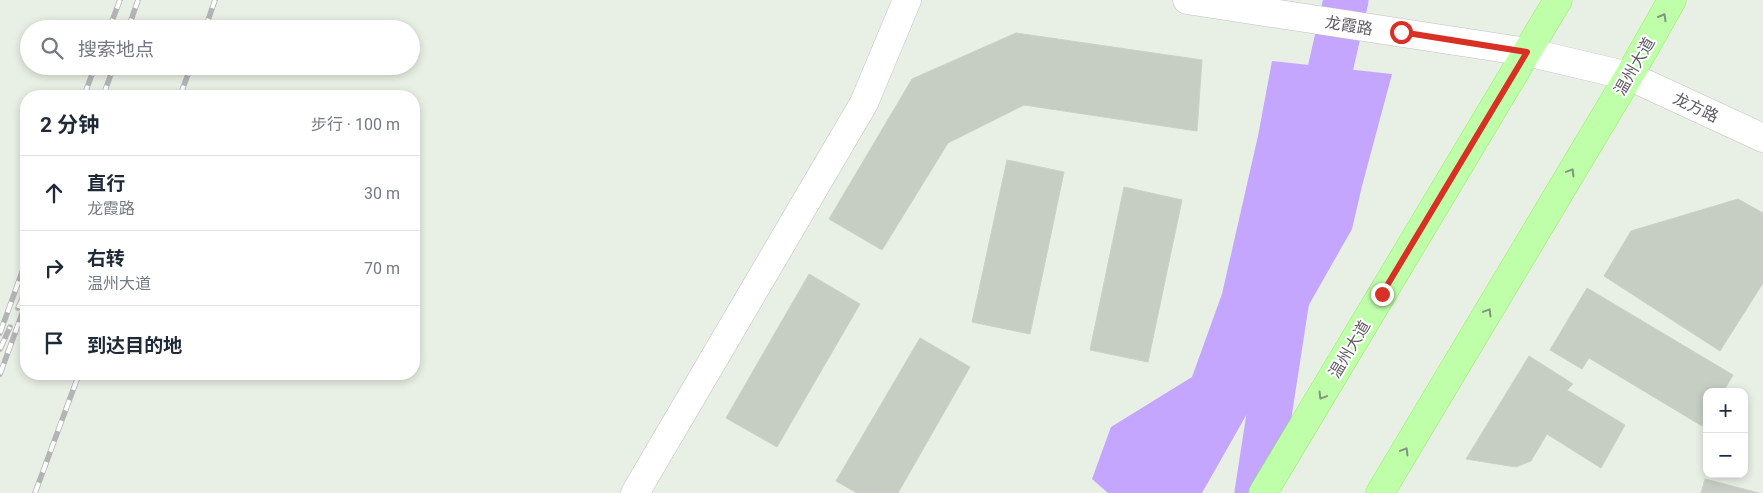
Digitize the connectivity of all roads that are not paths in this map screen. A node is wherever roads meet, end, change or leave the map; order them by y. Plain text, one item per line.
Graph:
1 (907, 0) edge
2 (1187, 0) edge
3 (1558, 0) edge
4 (1672, 0) edge
5 (1527, 52) junction
6 (1628, 76) junction
7 (1763, 138) edge
8 (635, 493) edge
9 (1263, 493) edge
10 (1380, 493) edge

1 - 8 main road
2 - 5 main road, 龙霞路
3 - 5 main road, 温州大道
6 -> 4 main road, 温州大道
5 - 6 main road, 龙霞路
5 -> 9 main road, 温州大道
6 - 7 main road, 龙方路
10 -> 6 main road, 温州大道

